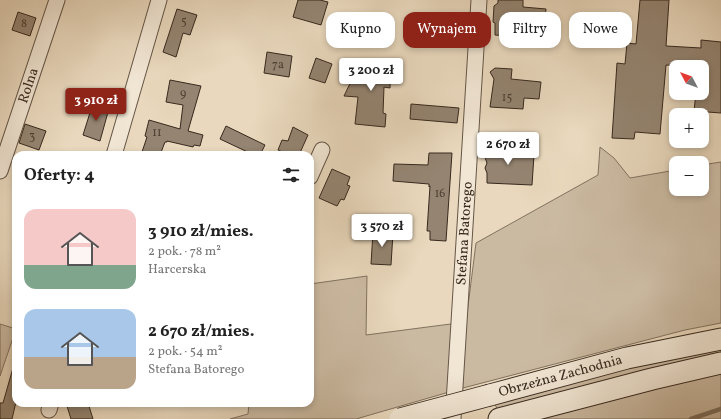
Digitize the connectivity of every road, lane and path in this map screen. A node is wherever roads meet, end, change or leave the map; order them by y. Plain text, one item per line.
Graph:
1 (57, 0) edge
2 (159, 0) edge
3 (479, 0) edge
4 (322, 150) dead end
5 (115, 151) edge
6 (314, 168) edge
7 (0, 171) edge
8 (721, 340) edge
9 (721, 363) edge
10 (501, 418) edge
11 (400, 419) edge
12 (453, 419) edge

1 - 7 street, Rolna
2 - 5 street
3 - 12 street, Stefana Batorego
4 - 6 street
8 - 11 street, Obrzeżna Zachodnia, bridge
9 - 10 street, Obrzeżna Zachodnia

